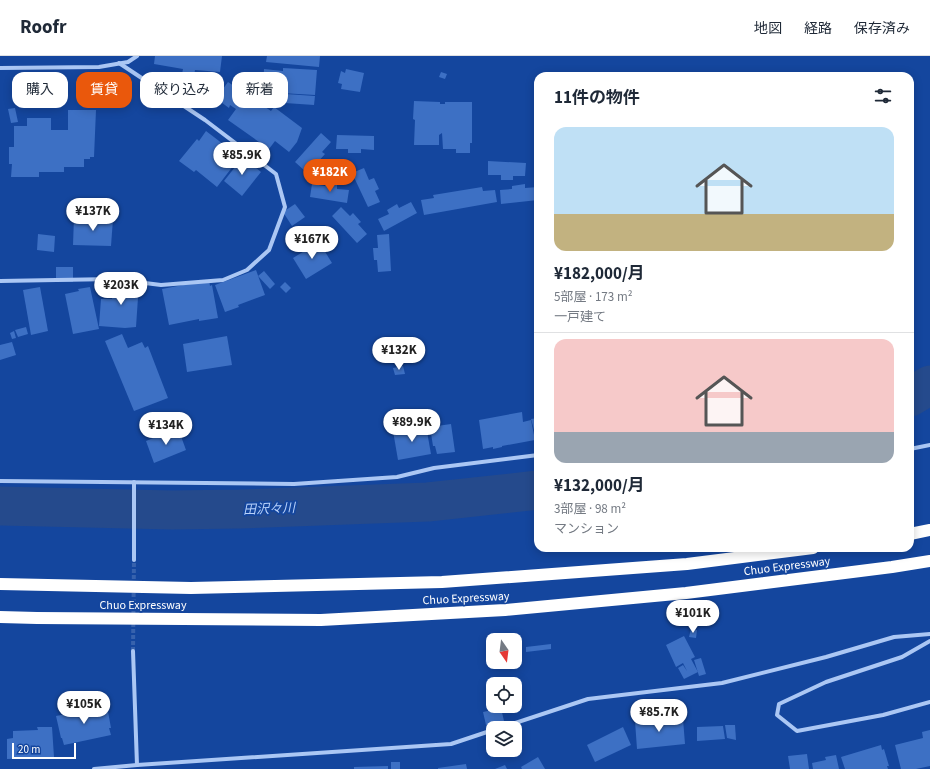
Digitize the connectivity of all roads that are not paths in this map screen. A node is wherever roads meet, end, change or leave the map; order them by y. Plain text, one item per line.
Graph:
1 (137, 56) edge
2 (119, 63) junction
3 (0, 68) edge
4 (0, 281) edge
5 (930, 445) edge
6 (914, 448) edge
7 (534, 456) edge
8 (0, 481) edge
9 (134, 482) junction
10 (930, 530) edge
11 (914, 533) edge
12 (782, 552) edge
13 (134, 560) tunnel mouth
14 (930, 561) edge
15 (0, 584) edge
16 (0, 617) edge
17 (930, 634) edge
18 (930, 641) edge
19 (133, 651) tunnel mouth
20 (930, 702) edge
21 (522, 721) edge
22 (486, 732) edge
23 (137, 765) junction
24 (94, 769) edge

1 - 2 street
2 - 3 street
2 - 4 street
5 - 6 street
7 - 9 street
8 - 9 street
9 - 13 street
10 - 11 highway
12 - 15 highway, Chuo Expressway
14 - 16 highway, Chuo Expressway
17 - 21 street
18 - 20 street
19 - 23 street
22 - 23 street
23 - 24 street

